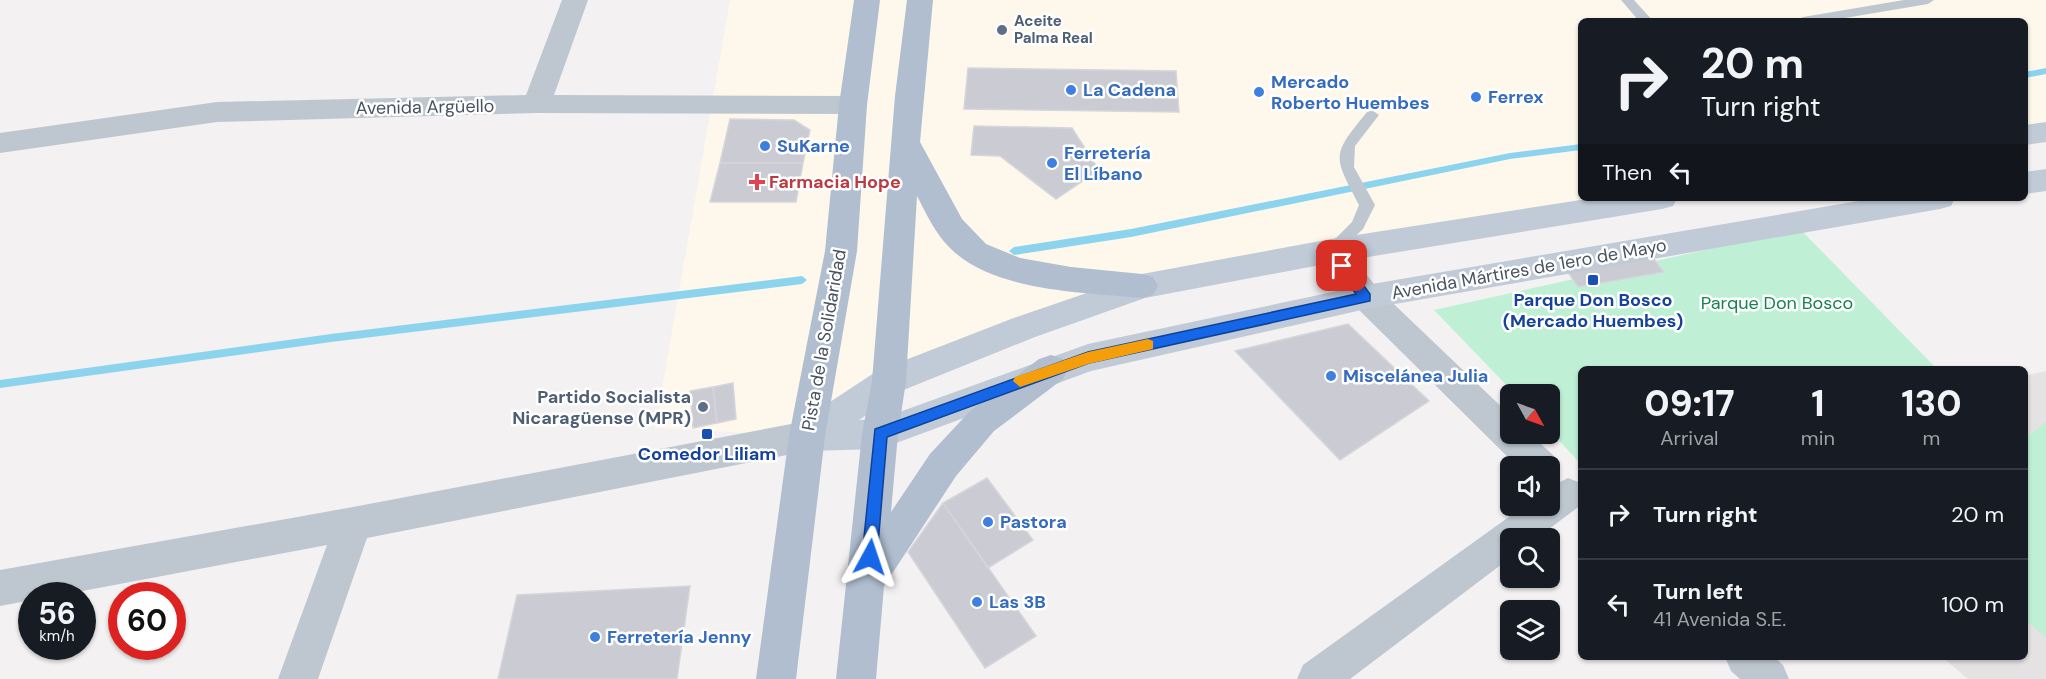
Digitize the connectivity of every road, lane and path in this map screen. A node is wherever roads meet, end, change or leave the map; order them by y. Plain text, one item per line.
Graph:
1 (575, 0) edge
2 (867, 0) edge
3 (920, 0) edge
4 (1627, 0) edge
5 (1928, 0) edge
6 (1643, 18) edge
7 (1821, 18) edge
8 (537, 104) junction
9 (853, 105) junction
10 (1372, 115) dead end
11 (2046, 132) edge
12 (2028, 135) edge
13 (906, 142) junction
14 (0, 143) edge
15 (2046, 180) edge
16 (2028, 183) edge
17 (1640, 201) edge
18 (1924, 201) edge
19 (1331, 251) junction
20 (1142, 286) junction
21 (1366, 297) junction
22 (1051, 369) junction
23 (889, 381) junction
24 (880, 434) junction
25 (807, 436) junction
26 (1530, 456) edge
27 (1566, 491) edge
28 (353, 524) junction
29 (868, 577) junction
30 (0, 588) edge
31 (1748, 660) edge
32 (298, 679) edge
33 (776, 679) edge
34 (856, 679) edge
35 (1317, 679) edge
36 (1769, 679) edge

1 - 8 street
2 - 9 main road, Pista de la Solidaridad
3 - 13 main road
4 - 6 lane
5 - 7 lane
8 - 9 street, Avenida Argüello
8 - 14 street, Avenida Argüello
9 - 25 main road, Pista de la Solidaridad
10 - 19 lane
11 - 12 main road
13 - 20 main road
13 - 23 main road
15 - 16 main road
17 - 19 main road
18 - 21 main road, Avenida Mártires de 1ero de Mayo
19 - 20 main road
19 - 21 street
20 - 23 main road
21 - 22 main road, Avenida Mártires de 1ero de Mayo
21 - 26 street
22 - 24 main road, Avenida Mártires de 1ero de Mayo
22 - 29 main road
23 - 24 main road
23 - 25 main road
24 - 25 main road, Avenida Mártires de 1ero de Mayo
24 - 29 main road
25 - 28 street
25 - 33 main road, Pista de la Solidaridad
27 - 35 street
28 - 30 street
28 - 32 street
29 - 34 main road
31 - 36 street

